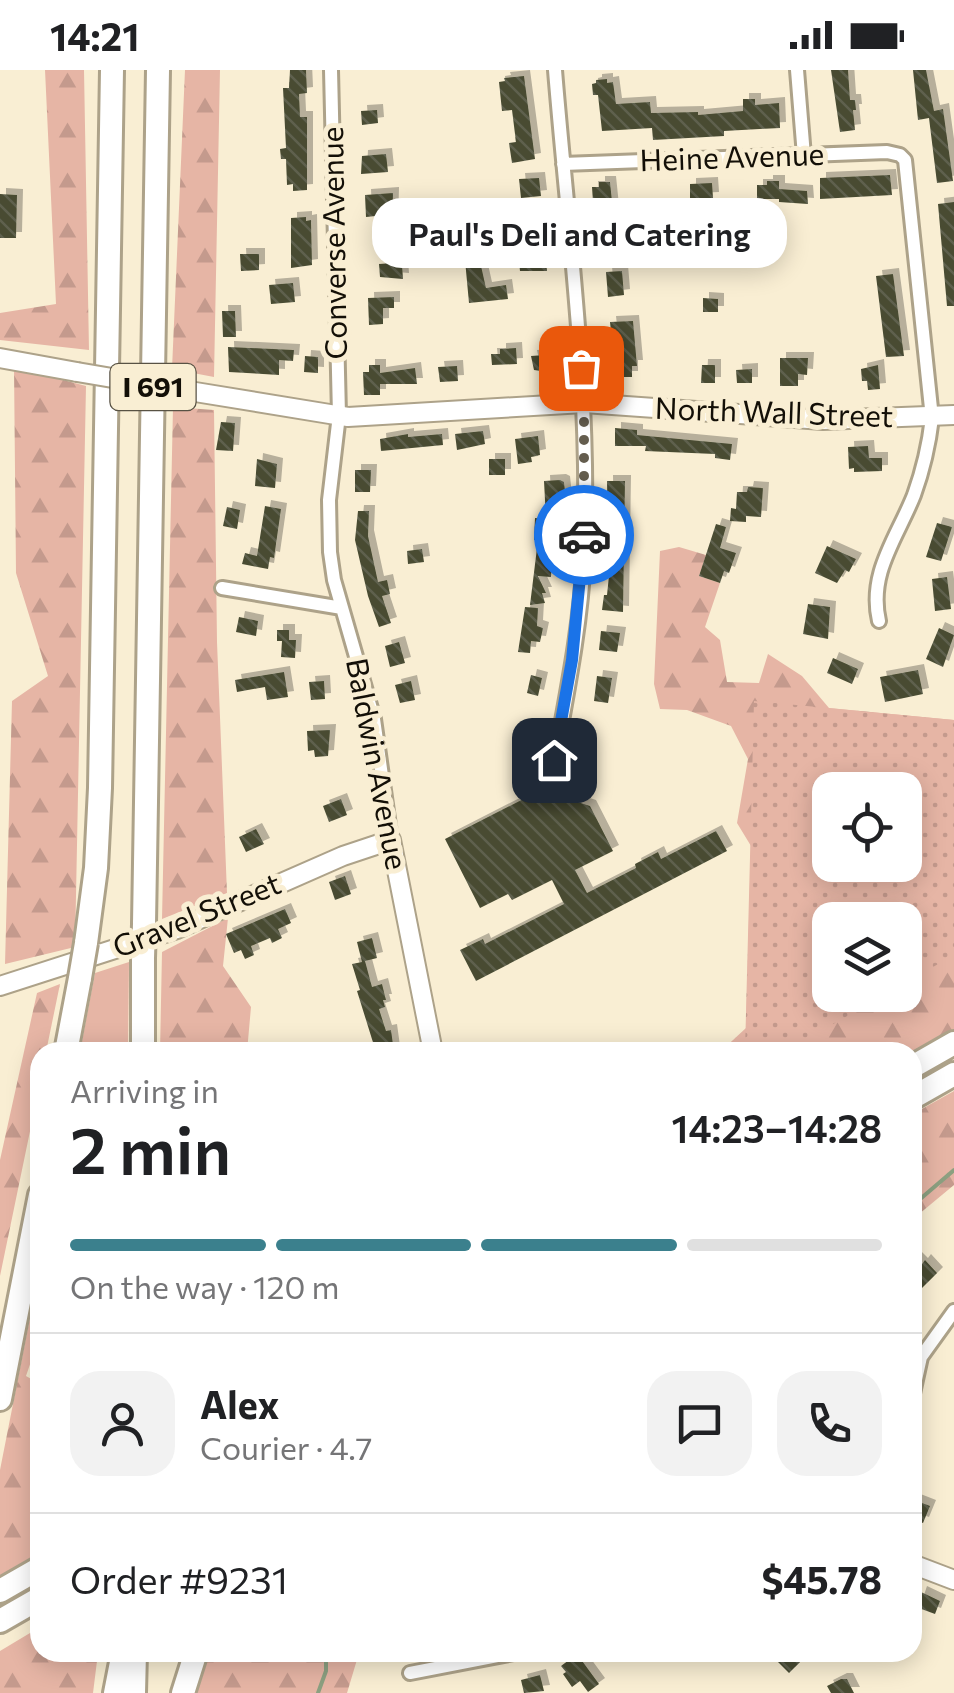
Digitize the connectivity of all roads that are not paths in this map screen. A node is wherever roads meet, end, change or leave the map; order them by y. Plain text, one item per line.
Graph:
1 (112, 70) edge
2 (158, 70) edge
3 (331, 70) edge
4 (555, 70) edge
5 (797, 70) edge
6 (804, 156) junction
7 (563, 164) junction
8 (0, 358) edge
9 (584, 404) junction
10 (339, 415) junction
11 (954, 416) edge
12 (932, 418) junction
13 (222, 588) dead end
14 (342, 608) junction
15 (879, 621) dead end
16 (554, 760) dead end
17 (391, 840) junction
18 (0, 986) edge
19 (68, 1042) edge
20 (142, 1042) edge
21 (430, 1042) edge
22 (954, 1043) edge
23 (922, 1061) edge
24 (954, 1074) edge
25 (922, 1092) edge
26 (30, 1244) edge
27 (30, 1247) edge
28 (954, 1311) edge
29 (0, 1334) edge
30 (922, 1354) edge
31 (0, 1399) edge
32 (922, 1568) edge
33 (30, 1574) edge
34 (954, 1580) edge
35 (0, 1591) edge
36 (30, 1604) edge
37 (0, 1621) edge
38 (120, 1662) edge
39 (135, 1662) edge
40 (193, 1662) edge
41 (467, 1662) edge
42 (410, 1673) dead end
43 (114, 1693) edge
44 (134, 1693) edge
45 (182, 1693) edge

1 - 19 highway, I 691, bridge
2 - 20 highway, I 691, bridge
3 - 10 street, Converse Avenue
4 - 7 street
5 - 6 street
6 - 7 street, Heine Avenue
6 - 12 street, Heine Avenue
7 - 9 street
8 - 10 street, North Wall Street, bridge
9 - 10 street, North Wall Street
9 - 12 street, North Wall Street
9 - 16 street
10 - 14 street, Baldwin Avenue
11 - 12 street, North Wall Street
12 - 15 street
13 - 14 street
14 - 17 street, Baldwin Avenue
17 - 18 street, Gravel Street
17 - 21 street, Baldwin Avenue
22 - 23 highway
24 - 25 highway
26 - 29 highway
27 - 31 highway
28 - 30 street
32 - 34 street
33 - 35 highway
36 - 37 highway
38 - 43 highway
39 - 44 highway
40 - 45 highway
41 - 42 street

